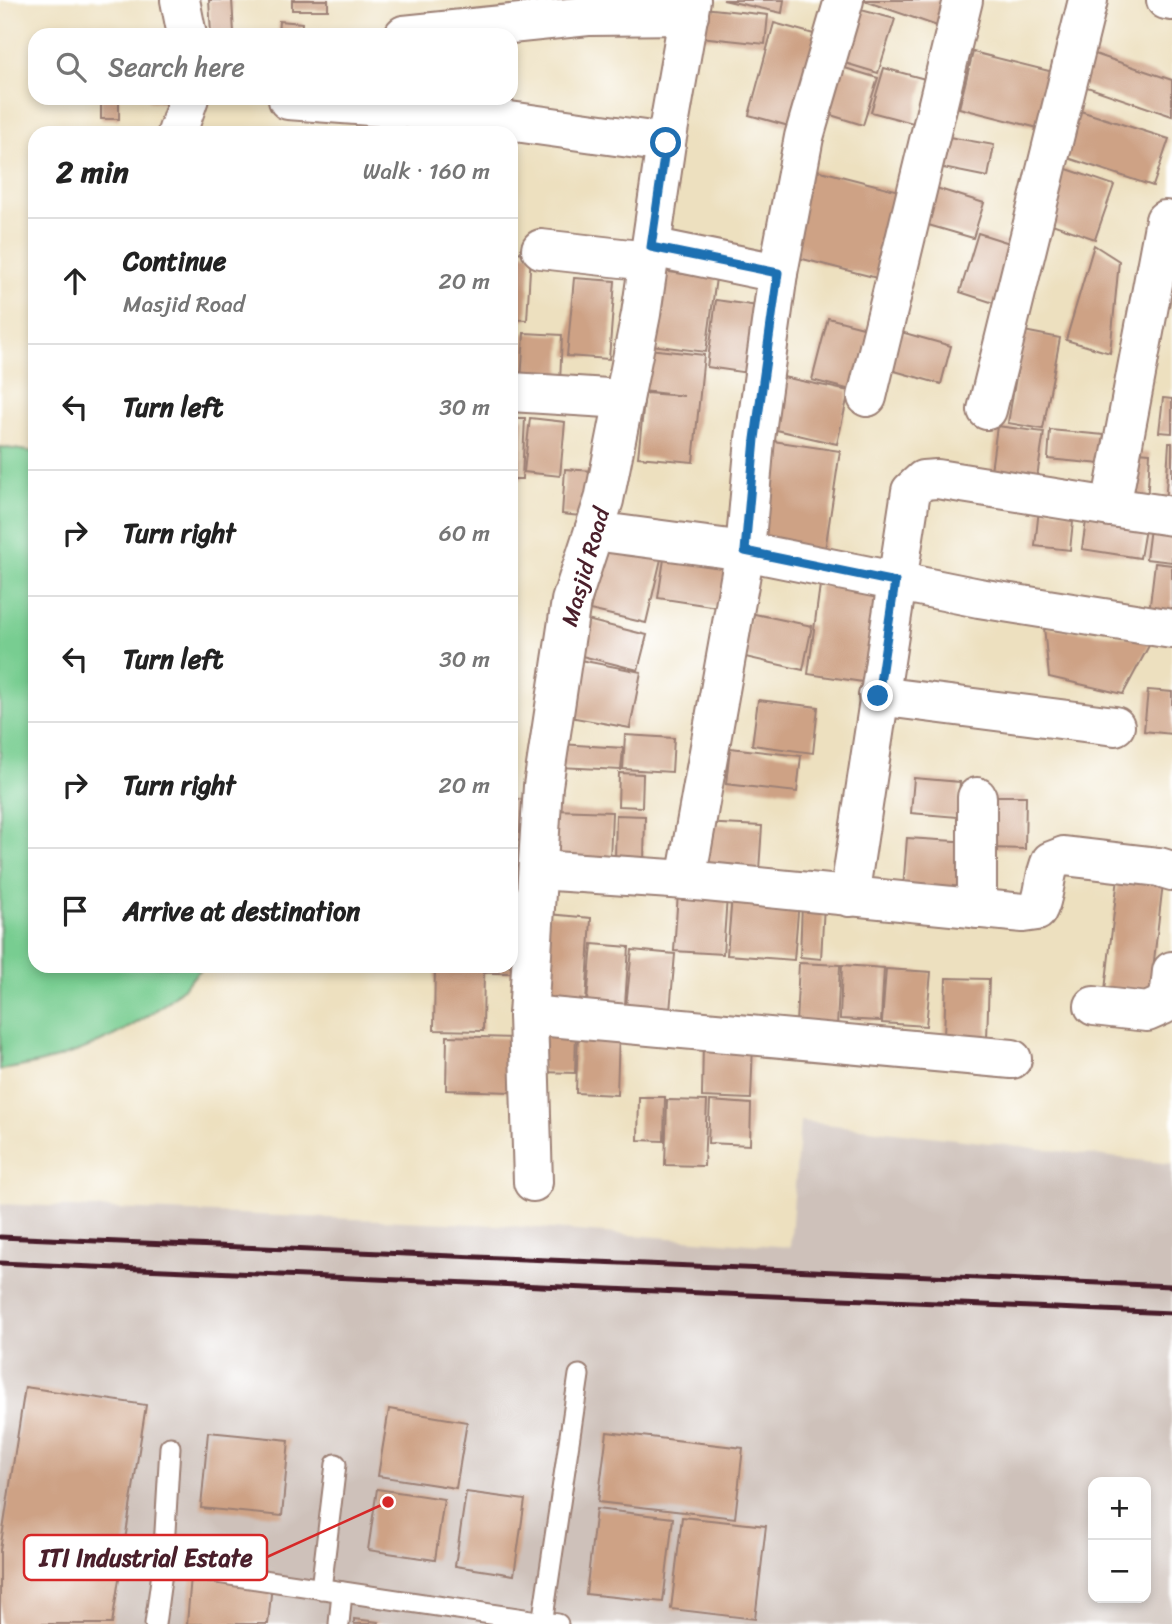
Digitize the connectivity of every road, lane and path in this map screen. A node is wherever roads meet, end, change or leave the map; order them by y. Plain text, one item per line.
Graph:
1 (180, 0) edge
2 (844, 0) edge
3 (963, 0) edge
4 (1088, 0) edge
5 (1166, 0) edge
6 (1172, 1) edge
7 (690, 8) edge
8 (186, 28) edge
9 (472, 28) edge
10 (187, 105) edge
11 (356, 105) edge
12 (179, 126) edge
13 (666, 143) junction
14 (1170, 212) edge
15 (541, 249) dead end
16 (650, 254) junction
17 (778, 273) junction
18 (518, 392) edge
19 (867, 397) dead end
20 (624, 399) junction
21 (987, 410) dead end
22 (1111, 507) junction
23 (1172, 516) edge
24 (594, 531) junction
25 (745, 551) junction
26 (895, 582) junction
27 (1172, 629) edge
28 (878, 696) junction
29 (1115, 726) dead end
30 (977, 797) dead end
31 (538, 870) junction
32 (1172, 871) edge
33 (686, 880) junction
34 (849, 897) junction
35 (977, 909) junction
36 (1172, 971) edge
37 (1094, 1006) dead end
38 (528, 1015) junction
39 (1012, 1059) dead end
40 (533, 1182) dead end
41 (579, 1375) dead end
42 (170, 1447) dead end
43 (336, 1464) dead end
44 (163, 1565) junction
45 (321, 1588) junction
46 (342, 1592) junction
47 (547, 1623) edge
48 (155, 1624) edge
49 (340, 1624) edge

1 - 8 street
2 - 17 street
3 - 19 street
4 - 21 street
5 - 6 street
7 - 9 street
7 - 13 street, Masjid Road
10 - 12 street
11 - 13 street
13 - 16 street, Masjid Road
14 - 22 street
15 - 16 street
16 - 17 street
16 - 20 street, Masjid Road
17 - 25 street
18 - 20 street
20 - 24 street, Masjid Road
22 - 23 street
22 - 26 street
24 - 25 street
24 - 31 street, Masjid Road
25 - 26 street
25 - 33 street
26 - 27 street
26 - 28 street
28 - 29 street
28 - 34 street
30 - 35 street
31 - 33 street
31 - 38 street, Masjid Road
32 - 35 street
33 - 34 street
34 - 35 street
36 - 37 street
38 - 39 street
38 - 40 street, Masjid Road
41 - 47 lane
42 - 44 lane
43 - 45 lane
44 - 45 lane
44 - 48 lane
45 - 46 lane
46 - 47 lane
46 - 49 lane

